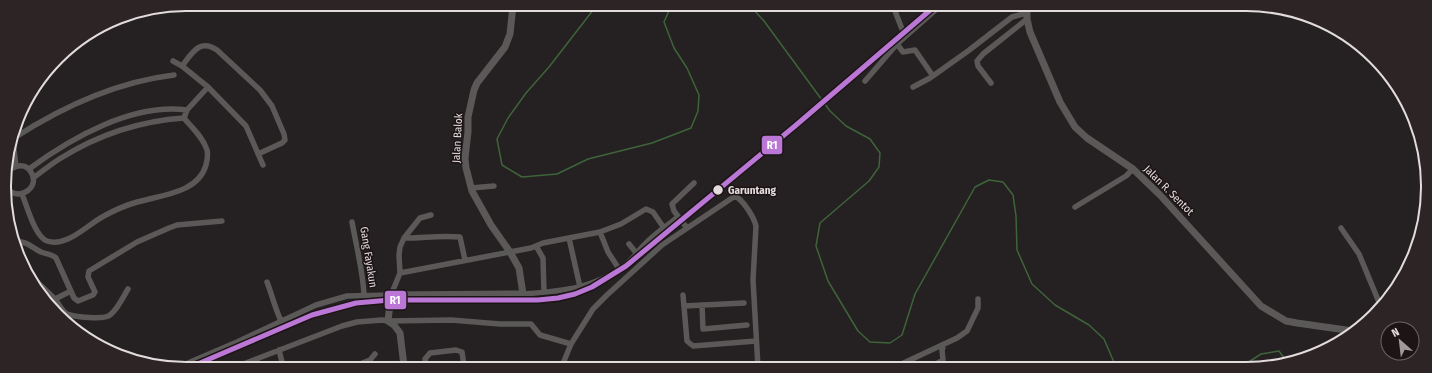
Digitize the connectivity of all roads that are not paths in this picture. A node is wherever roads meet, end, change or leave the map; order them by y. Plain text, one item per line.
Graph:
1 (512, 11) edge
2 (894, 11) edge
3 (934, 11) edge
4 (1026, 13) edge
5 (902, 29) dead end
6 (897, 44) junction
7 (173, 61) dead end
8 (182, 66) junction
9 (174, 75) dead end
10 (933, 76) junction
11 (865, 81) dead end
12 (991, 83) dead end
13 (208, 87) junction
14 (913, 87) dead end
15 (187, 110) junction
16 (184, 118) junction
17 (19, 135) edge
18 (14, 151) edge
19 (258, 154) junction
20 (263, 165) dead end
21 (16, 166) junction
22 (12, 167) edge
23 (29, 169) junction
24 (1133, 169) junction
25 (34, 178) junction
26 (694, 183) dead end
27 (494, 186) dead end
28 (471, 188) junction
29 (11, 192) edge
30 (22, 194) junction
31 (1075, 207) dead end
32 (431, 216) dead end
33 (678, 217) junction
34 (222, 221) dead end
35 (352, 222) dead end
36 (664, 228) junction
37 (687, 228) junction
38 (1341, 228) dead end
39 (600, 232) junction
40 (404, 238) junction
41 (569, 238) junction
42 (20, 242) edge
43 (629, 244) dead end
44 (536, 246) junction
45 (510, 252) junction
46 (637, 254) junction
47 (465, 260) junction
48 (619, 269) junction
49 (400, 273) junction
50 (267, 282) dead end
51 (580, 287) junction
52 (44, 288) edge
53 (128, 289) dead end
54 (71, 291) junction
55 (544, 292) junction
56 (523, 294) junction
57 (364, 295) junction
58 (391, 295) junction
59 (684, 295) dead end
60 (55, 299) junction
61 (978, 299) dead end
62 (1378, 301) edge
63 (744, 303) dead end
64 (702, 305) junction
65 (684, 306) junction
66 (281, 321) junction
67 (388, 321) junction
68 (747, 325) dead end
69 (1346, 330) edge
70 (756, 341) junction
71 (571, 344) junction
72 (944, 344) junction
73 (279, 350) junction
74 (375, 354) dead end
75 (190, 362) edge
76 (248, 362) edge
77 (282, 362) edge
78 (365, 362) edge
79 (404, 362) edge
80 (426, 362) edge
81 (463, 362) edge
82 (564, 362) edge
83 (758, 362) edge
84 (906, 362) edge
85 (939, 362) edge

1 - 28 street, Jalan Balok
2 - 5 street
3 - 6 street
4 - 10 street
4 - 12 street
4 - 24 street, Jalan R. Sentot
6 - 10 street
6 - 11 street
7 - 8 street
8 - 13 street
8 - 19 street
9 - 17 street
10 - 14 street
13 - 15 street
13 - 19 street
15 - 16 street
15 - 23 street
16 - 25 street
16 - 30 street
18 - 21 street
19 - 20 street
21 - 22 street
21 - 23 street
23 - 25 street
24 - 31 street
24 - 69 street, Jalan R. Sentot
25 - 30 street
26 - 33 street
27 - 28 street
28 - 45 street, Jalan Balok
29 - 30 street
32 - 40 street, Gang Fayakun
33 - 36 street
33 - 37 street
34 - 54 street
35 - 57 street, Gang Fayakun
36 - 39 street
36 - 46 street
37 - 70 street
37 - 71 street
38 - 62 street
39 - 41 street
39 - 48 street
40 - 47 street
40 - 49 street, Gang Fayakun
41 - 44 street
41 - 51 street
42 - 54 street
43 - 46 street
44 - 45 street
44 - 55 street
45 - 47 street
45 - 56 street, Jalan Balok
46 - 48 street
47 - 49 street
48 - 51 street
49 - 58 street, Gang Fayakun
50 - 66 street
51 - 55 street
52 - 60 street
53 - 60 street
54 - 60 street
55 - 56 street
56 - 58 street
57 - 58 street
57 - 66 street
58 - 67 street, Gang Fayakun
59 - 65 street
61 - 72 street
63 - 64 street
64 - 65 street
64 - 68 street
65 - 70 street
66 - 75 street
67 - 71 street
67 - 73 street
67 - 79 street
70 - 83 street
71 - 82 street
72 - 84 street
72 - 85 street
73 - 76 street
73 - 77 street
74 - 78 street
80 - 81 street

